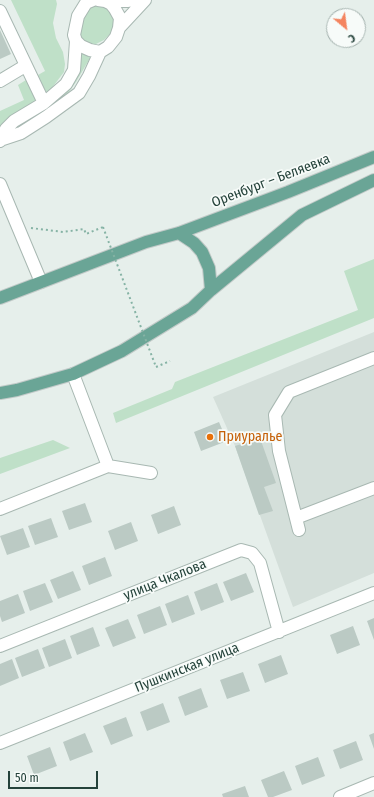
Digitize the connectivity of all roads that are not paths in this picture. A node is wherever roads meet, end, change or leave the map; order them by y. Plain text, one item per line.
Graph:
1 (98, 0) edge
2 (132, 0) edge
3 (145, 0) edge
4 (0, 11) edge
5 (119, 28) junction
6 (76, 41) junction
7 (100, 52) junction
8 (25, 66) junction
9 (0, 81) edge
10 (44, 104) junction
11 (0, 140) edge
12 (374, 157) edge
13 (374, 180) edge
14 (0, 184) edge
15 (179, 233) junction
16 (41, 282) junction
17 (210, 290) junction
18 (0, 298) edge
19 (374, 358) edge
20 (73, 374) junction
21 (0, 393) edge
22 (108, 466) junction
23 (151, 473) dead end
24 (374, 488) edge
25 (0, 509) edge
26 (296, 518) junction
27 (300, 530) dead end
28 (374, 593) edge
29 (279, 632) junction
30 (0, 646) edge
31 (0, 743) edge
32 (374, 783) edge
33 (340, 797) edge

1 - 2 street
1 - 5 street
1 - 6 street
3 - 5 street
4 - 8 street
5 - 7 street
6 - 7 street
6 - 10 street
7 - 11 street
8 - 9 street
8 - 10 street
10 - 11 street
12 - 15 main road, Оренбург – Беляевка
13 - 17 main road
14 - 16 street
15 - 16 main road, Оренбург – Беляевка
15 - 17 main road
16 - 18 main road, Оренбург – Беляевка
17 - 20 main road
19 - 26 street
20 - 21 main road
20 - 22 street
22 - 23 street
22 - 25 street
24 - 26 street
26 - 27 street
28 - 29 street, Пушкинская улица
29 - 30 street, улица Чкалова
29 - 31 street, Пушкинская улица
32 - 33 street

